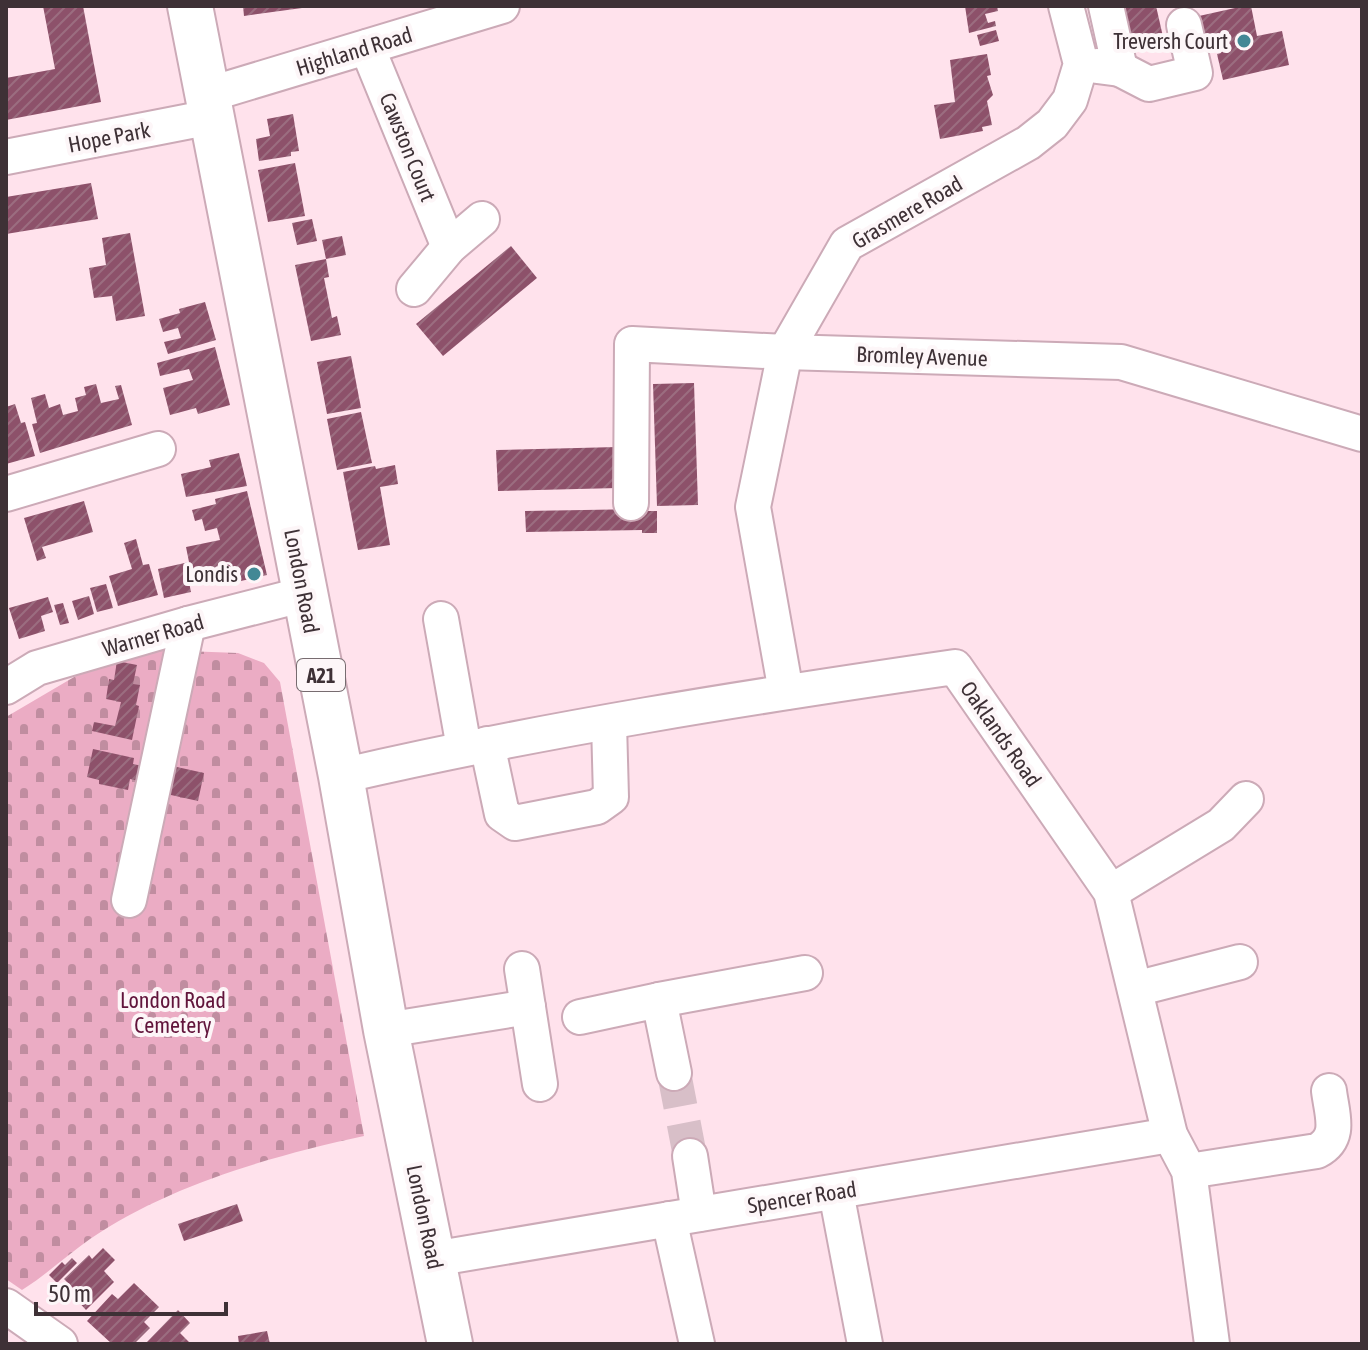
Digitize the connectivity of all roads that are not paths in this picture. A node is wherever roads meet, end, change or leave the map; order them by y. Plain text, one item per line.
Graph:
1 (190, 6) edge
2 (502, 6) edge
3 (1066, 6) edge
4 (1106, 6) edge
5 (1184, 25) dead end
6 (367, 47) junction
7 (1081, 64) junction
8 (1120, 69) junction
9 (209, 106) junction
10 (6, 157) edge
11 (482, 219) dead end
12 (449, 247) junction
13 (414, 289) dead end
14 (785, 352) junction
15 (1362, 434) edge
16 (158, 449) dead end
17 (6, 494) edge
18 (631, 503) dead end
19 (305, 594) junction
20 (441, 619) dead end
21 (188, 624) junction
22 (6, 687) edge
23 (786, 692) junction
24 (609, 723) junction
25 (475, 746) junction
26 (341, 776) junction
27 (1246, 799) dead end
28 (1111, 892) junction
29 (129, 900) dead end
30 (1240, 962) dead end
31 (522, 969) dead end
32 (805, 973) dead end
33 (1135, 989) junction
34 (659, 1000) junction
35 (528, 1007) junction
36 (580, 1017) dead end
37 (386, 1030) junction
38 (674, 1073) tunnel mouth
39 (540, 1084) dead end
40 (1329, 1091) dead end
41 (1170, 1135) junction
42 (690, 1156) tunnel mouth
43 (1189, 1171) junction
44 (836, 1192) junction
45 (684, 1217) junction
46 (433, 1259) junction
47 (6, 1306) edge
48 (60, 1344) edge
49 (450, 1344) edge
50 (697, 1344) edge
51 (865, 1344) edge
52 (1212, 1344) edge

1 - 9 main road, London Road / A21
2 - 6 street, Highland Road
3 - 7 street
4 - 8 street
5 - 8 street
6 - 9 street, Highland Road
6 - 12 street, Cawston Court
7 - 8 street
7 - 14 street, Grasmere Road
9 - 10 street, Hope Park
9 - 19 main road, London Road / A21
11 - 12 street
12 - 13 street
14 - 15 street, Bromley Avenue
14 - 18 street, Bromley Avenue
14 - 23 street, Grasmere Road
16 - 17 street
19 - 21 street, Warner Road
19 - 26 main road, London Road / A21
20 - 25 street
21 - 22 street, Warner Road
21 - 29 street
23 - 24 street, Oaklands Road
23 - 28 street, Oaklands Road
24 - 25 street, Oaklands Road
24 - 25 street
25 - 26 street, Oaklands Road
26 - 37 main road, London Road / A21
27 - 28 street
28 - 33 street, Oaklands Road
30 - 33 street
31 - 35 street
32 - 34 street
33 - 41 street, Oaklands Road
34 - 36 street
34 - 38 street
35 - 37 street
35 - 39 street
37 - 46 main road, London Road / A21
40 - 43 street
41 - 43 street, Oaklands Road
41 - 44 street, Spencer Road
42 - 45 street
43 - 52 street, Oaklands Road
44 - 45 street, Spencer Road
44 - 51 street
45 - 46 street, Spencer Road
45 - 50 street
46 - 49 main road, London Road / A21
47 - 48 street

